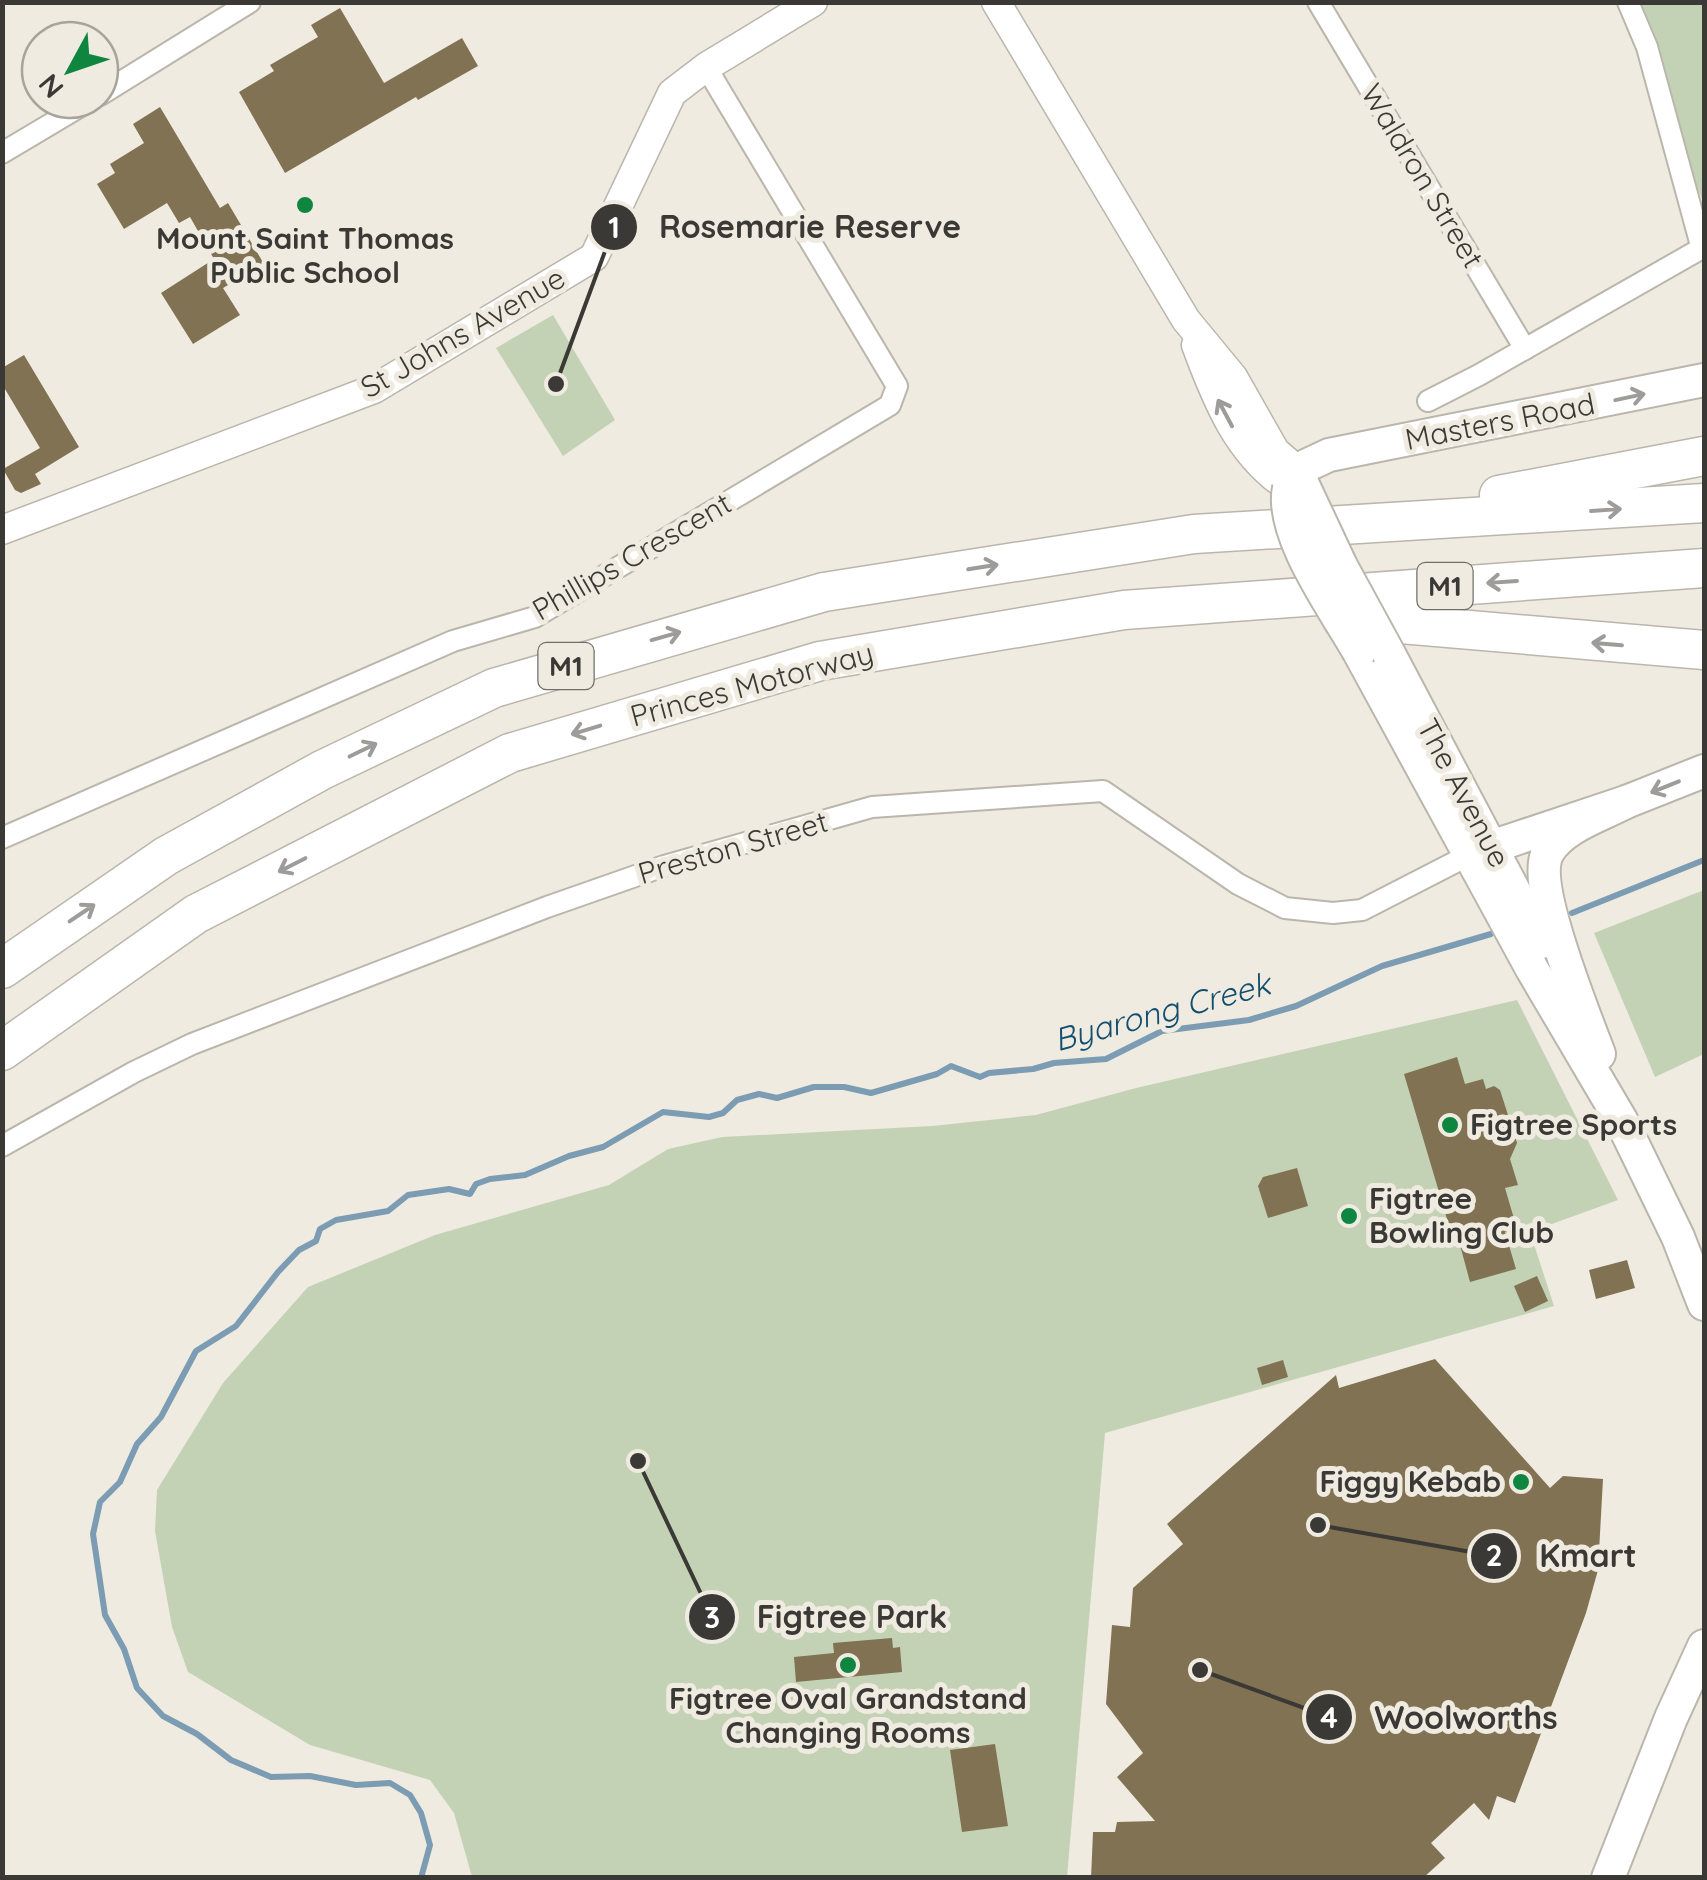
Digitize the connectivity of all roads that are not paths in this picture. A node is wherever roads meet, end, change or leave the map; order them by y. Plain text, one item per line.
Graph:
1 (250, 2) edge
2 (814, 2) edge
3 (996, 2) edge
4 (1318, 2) edge
5 (1628, 2) edge
6 (706, 67) junction
7 (120, 83) edge
8 (58, 120) edge
9 (2, 153) edge
10 (1703, 248) edge
11 (1525, 348) junction
12 (1704, 380) edge
13 (1428, 401) dead end
14 (1704, 456) edge
15 (1293, 483) junction
16 (1704, 503) edge
17 (5, 524) edge
18 (1194, 534) junction
19 (1704, 568) edge
20 (1185, 604) junction
21 (1704, 650) edge
22 (1704, 771) edge
23 (1626, 802) junction
24 (2, 838) edge
25 (1480, 850) junction
26 (2, 969) edge
27 (2, 1051) edge
28 (1621, 1120) junction
29 (2, 1146) edge
30 (1704, 1304) edge
31 (1704, 1646) edge
32 (1704, 1670) edge
33 (1608, 1878) edge
34 (1631, 1878) edge

1 - 7 street
2 - 6 street, St Johns Avenue
3 - 15 street
4 - 11 street, Waldron Street
5 - 10 street
6 - 17 street, St Johns Avenue
6 - 24 street, Phillips Crescent
8 - 9 street
10 - 11 street
11 - 13 street
15 -> 12 main road, Masters Road
14 - 18 highway
15 - 25 main road, The Avenue, bridge
18 -> 16 highway, M1
26 -> 18 highway, M1
19 -> 20 highway, Princes Motorway / M1
21 -> 20 highway
20 -> 27 highway, Princes Motorway / M1
22 -> 23 main road
23 - 25 main road
23 - 28 main road
25 - 28 main road, The Avenue
25 - 29 street, Preston Street
28 - 30 main road, The Avenue
31 - 33 main road
32 - 34 main road

